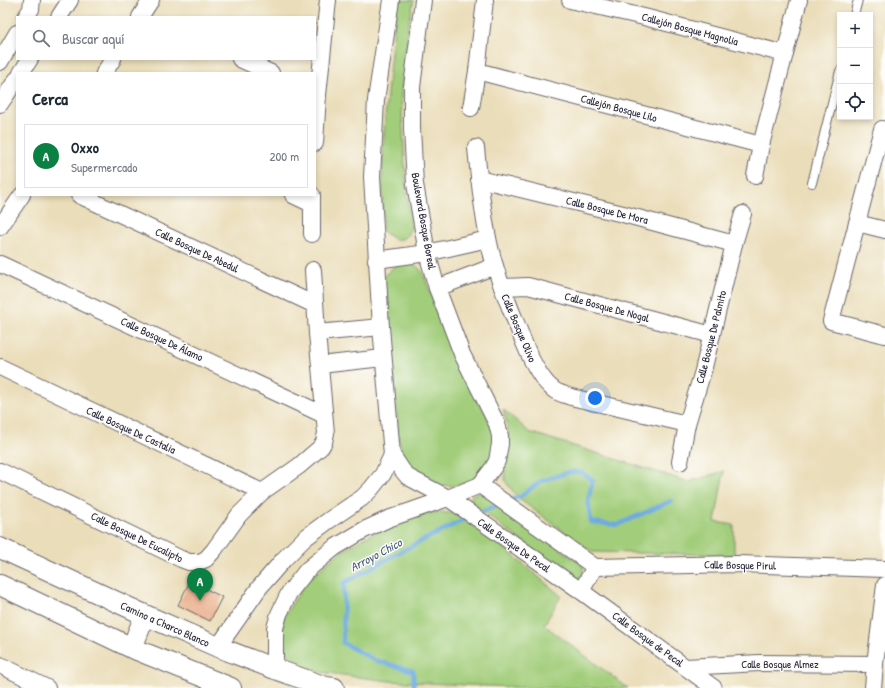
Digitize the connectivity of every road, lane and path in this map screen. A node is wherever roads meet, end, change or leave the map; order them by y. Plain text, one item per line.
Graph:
1 (32, 0) edge
2 (70, 0) edge
3 (151, 0) edge
4 (328, 0) edge
5 (391, 0) edge
6 (424, 0) edge
7 (485, 0) edge
8 (570, 0) edge
9 (799, 0) edge
10 (858, 0) edge
11 (855, 12) edge
12 (27, 16) edge
13 (60, 16) edge
14 (143, 16) edge
15 (16, 35) edge
16 (785, 54) junction
17 (29, 60) edge
18 (112, 60) edge
19 (242, 60) edge
20 (0, 62) edge
21 (477, 71) junction
22 (22, 72) edge
23 (105, 72) edge
24 (269, 72) edge
25 (16, 80) edge
26 (837, 83) edge
27 (316, 94) edge
28 (0, 104) edge
29 (471, 108) dead end
30 (885, 130) edge
31 (761, 145) junction
32 (476, 148) dead end
33 (755, 176) dead end
34 (479, 179) junction
35 (812, 183) dead end
36 (21, 196) edge
37 (81, 196) edge
38 (298, 196) edge
39 (312, 199) edge
40 (743, 214) dead end
41 (857, 222) junction
42 (0, 227) edge
43 (885, 230) edge
44 (312, 234) dead end
45 (488, 239) junction
46 (734, 244) junction
47 (427, 253) junction
48 (376, 260) junction
49 (0, 264) edge
50 (495, 266) junction
51 (313, 270) dead end
52 (502, 287) junction
53 (437, 288) junction
54 (315, 305) junction
55 (381, 327) junction
56 (317, 333) junction
57 (712, 335) junction
58 (885, 335) edge
59 (383, 358) junction
60 (320, 365) junction
61 (0, 367) edge
62 (324, 414) junction
63 (687, 424) junction
64 (392, 455) junction
65 (680, 462) dead end
66 (0, 471) edge
67 (480, 485) junction
68 (262, 492) junction
69 (448, 498) junction
70 (0, 548) edge
71 (595, 567) junction
72 (885, 570) edge
73 (0, 585) edge
74 (885, 585) edge
75 (581, 591) junction
76 (145, 615) junction
77 (218, 647) junction
78 (132, 648) junction
79 (874, 664) junction
80 (0, 665) edge
81 (686, 667) junction
82 (275, 669) junction
83 (41, 687) edge
84 (231, 688) edge
85 (334, 688) edge
86 (714, 688) edge
87 (873, 688) edge

1 - 12 street
2 - 13 street
3 - 14 street
4 - 27 street
5 - 48 street
6 - 47 street, Boulevard Bosque Boreal
7 - 21 street
8 - 16 street, Callejón Bosque Magnolia
9 - 16 street
10 - 11 lane
15 - 20 street
16 - 31 street
17 - 22 street
18 - 23 street
19 - 24 street
21 - 29 street
21 - 31 street, Callejón Bosque Lilo
25 - 28 street
26 - 35 lane
30 - 41 street
31 - 33 street
32 - 34 street, Calle Bosque Olivo
34 - 45 street, Calle Bosque Olivo
34 - 46 street, Calle Bosque De Mora
36 - 42 street
37 - 54 street, Calle Bosque De Abedul
38 - 39 street
39 - 44 street
40 - 46 street, Calle Bosque De Palmito
41 - 43 street
41 - 58 street
45 - 47 street
45 - 50 street, Calle Bosque Olivo
46 - 57 street, Calle Bosque De Palmito
47 - 48 street
47 - 53 street, Boulevard Bosque Boreal
48 - 55 street
49 - 62 street, Calle Bosque De Álamo
50 - 52 street, Calle Bosque Olivo
50 - 53 street
51 - 54 street, Calle Bosque De Eucalipto
52 - 57 street, Calle Bosque De Nogal
52 - 63 street, Calle Bosque Olivo
53 - 67 street, Boulevard Bosque Boreal
54 - 56 street, Calle Bosque De Eucalipto
55 - 56 street
55 - 59 street
56 - 60 street, Calle Bosque De Eucalipto
57 - 63 street, Calle Bosque De Palmito
59 - 60 street
59 - 64 street
60 - 62 street, Calle Bosque De Eucalipto
61 - 68 street, Calle Bosque De Castalia
62 - 68 street, Calle Bosque De Eucalipto
63 - 65 street, Calle Bosque De Palmito
64 - 69 street
64 - 77 street
66 - 68 street, Calle Bosque De Eucalipto
67 - 69 street
67 - 71 street
69 - 75 street, Calle Bosque De Pecal
69 - 82 street
70 - 76 street, Camino a Charco Blanco
71 - 72 street, Calle Bosque Pirul
71 - 75 street
73 - 78 street
74 - 79 street
75 - 81 street, Calle Bosque de Pecal
76 - 77 street, Camino a Charco Blanco
76 - 78 street
77 - 82 street, Camino a Charco Blanco
78 - 84 street
79 - 81 street, Calle Bosque Almez
79 - 87 street
80 - 83 street
81 - 86 street, Calle Bosque de Pecal
82 - 85 street, Camino a Charco Blanco

